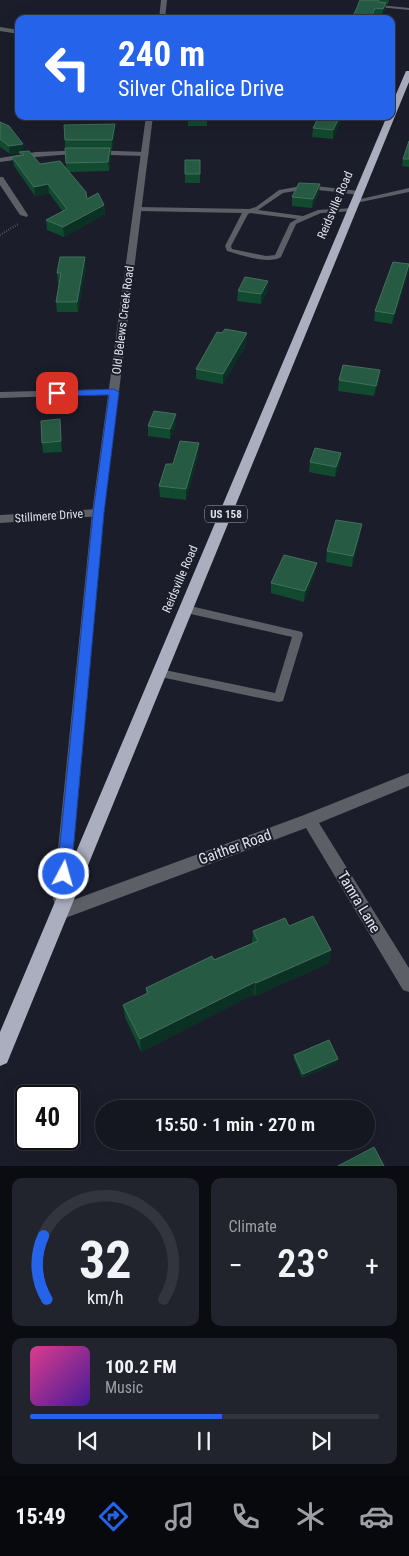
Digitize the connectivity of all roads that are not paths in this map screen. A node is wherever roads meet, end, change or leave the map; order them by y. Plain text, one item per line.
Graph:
1 (164, 0) edge
2 (380, 6) edge
3 (409, 9) edge
4 (162, 15) edge
5 (0, 29) edge
6 (15, 31) edge
7 (409, 73) edge
8 (395, 106) edge
9 (149, 120) edge
10 (389, 120) edge
11 (145, 154) junction
12 (0, 160) edge
13 (0, 179) edge
14 (409, 190) edge
15 (341, 191) junction
16 (356, 201) junction
17 (138, 209) junction
18 (334, 210) junction
19 (249, 211) junction
20 (24, 215) road end
21 (304, 218) junction
22 (114, 392) junction
23 (0, 395) edge
24 (98, 513) junction
25 (0, 519) edge
26 (186, 609) junction
27 (160, 672) junction
28 (409, 779) edge
29 (309, 820) junction
30 (60, 912) junction
31 (409, 984) edge
32 (0, 1056) edge

1 - 4 street
2 - 3 lane
5 - 6 street
7 - 8 highway, Reidsville Road / US 158
9 - 11 street, Old Belews Creek Road
10 - 16 highway, Reidsville Road / US 158
11 - 12 street
11 - 17 street, Old Belews Creek Road
13 - 20 street
14 - 16 street
15 - 16 lane
15 - 18 lane
15 - 19 lane
16 - 18 lane
16 - 26 highway, Reidsville Road / US 158
17 - 19 lane
17 - 22 street, Old Belews Creek Road
18 - 21 lane
19 - 21 lane
19 - 21 lane
22 - 23 street
22 - 24 street, Old Belews Creek Road
24 - 25 street, Stillmere Drive
24 - 30 street, Old Belews Creek Road
26 - 27 highway, Reidsville Road / US 158
26 - 27 lane
27 - 30 highway, Reidsville Road / US 158
28 - 29 street, Gaither Road
29 - 30 street, Gaither Road
29 - 31 street, Tamra Lane
30 - 32 highway, Reidsville Road / US 158

